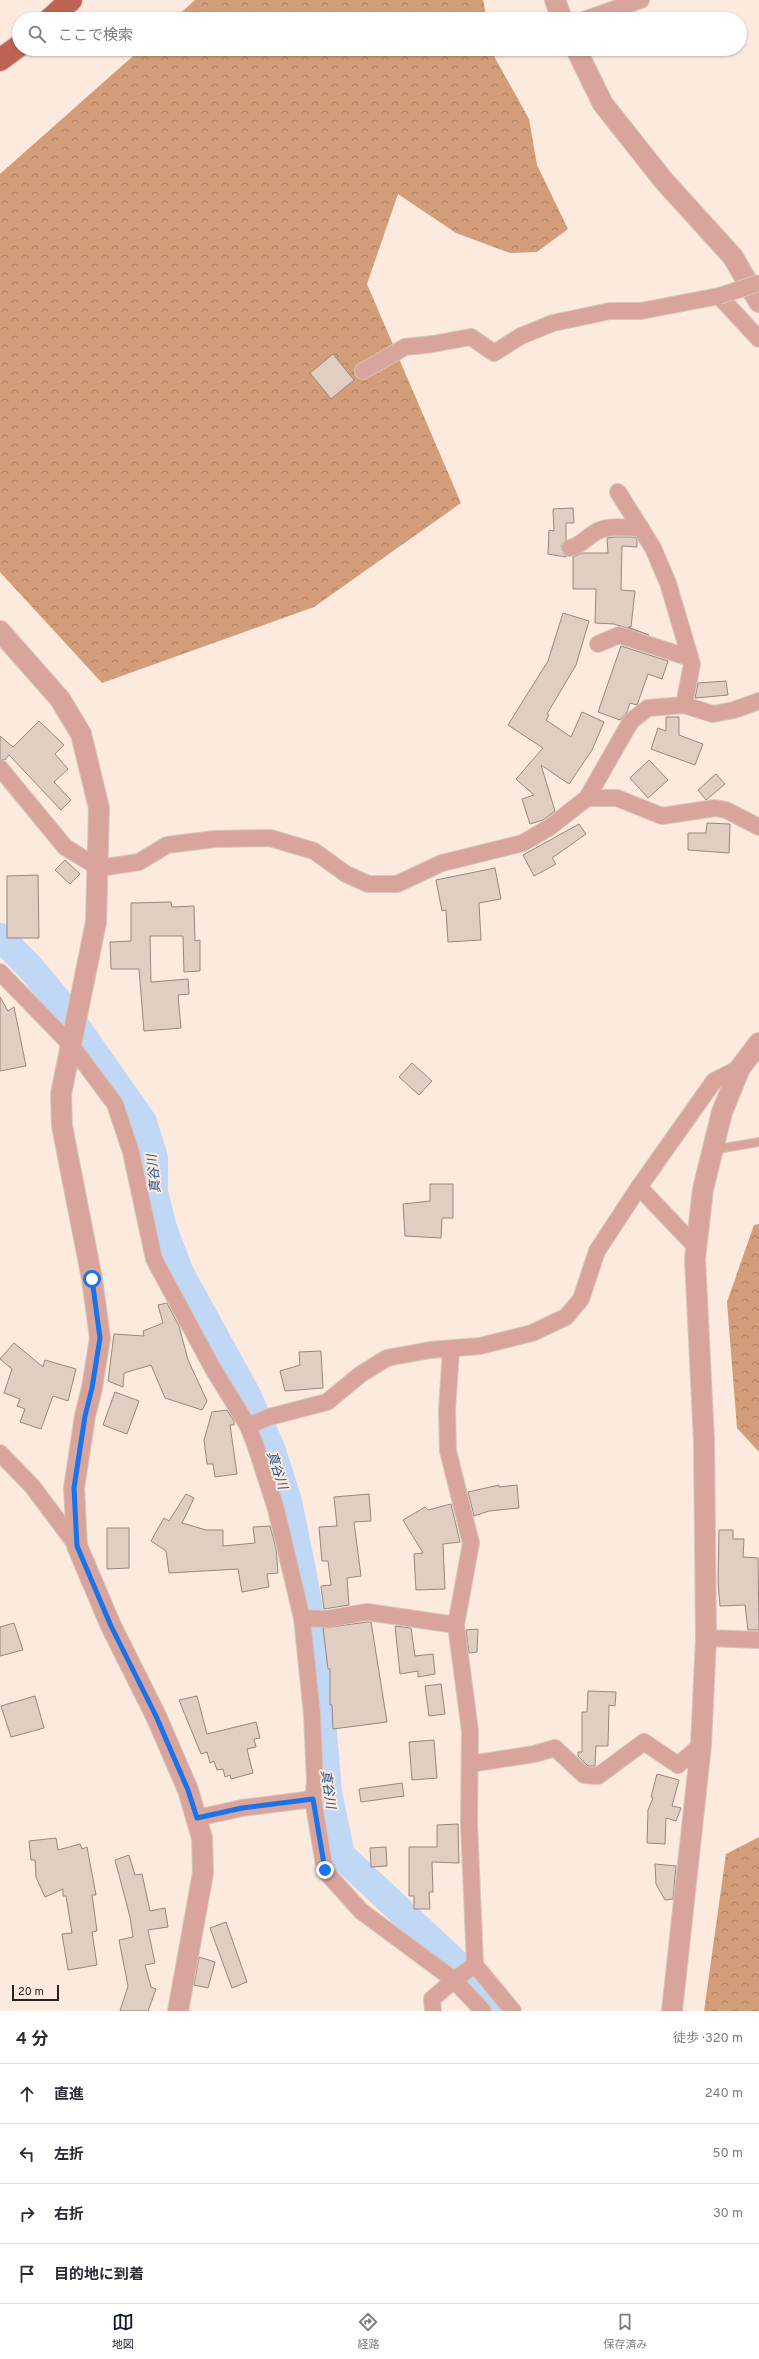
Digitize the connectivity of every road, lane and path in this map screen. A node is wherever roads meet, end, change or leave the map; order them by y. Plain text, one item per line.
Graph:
1 (71, 0) edge
2 (555, 0) edge
3 (641, 0) edge
4 (58, 12) edge
5 (559, 12) edge
6 (606, 12) edge
7 (12, 51) edge
8 (579, 56) edge
9 (0, 60) edge
10 (759, 283) edge
11 (719, 296) junction
12 (759, 302) edge
13 (759, 339) edge
14 (363, 372) dead end
15 (618, 492) dead end
16 (641, 528) junction
17 (570, 548) dead end
18 (0, 631) edge
19 (598, 644) dead end
20 (690, 658) junction
21 (759, 701) edge
22 (684, 705) junction
23 (0, 768) edge
24 (587, 798) junction
25 (759, 827) edge
26 (99, 868) junction
27 (0, 972) edge
28 (72, 1040) junction
29 (759, 1043) edge
30 (740, 1068) junction
31 (759, 1142) edge
32 (712, 1150) junction
33 (639, 1187) junction
34 (696, 1247) junction
35 (451, 1348) junction
36 (250, 1425) junction
37 (0, 1453) edge
38 (77, 1546) junction
39 (302, 1618) junction
40 (456, 1625) junction
41 (706, 1638) junction
42 (759, 1640) edge
43 (702, 1745) junction
44 (470, 1764) junction
45 (313, 1799) junction
46 (197, 1818) junction
47 (475, 1965) junction
48 (454, 1980) junction
49 (178, 2011) edge
50 (433, 2011) edge
51 (483, 2011) edge
52 (513, 2011) edge
53 (672, 2011) edge

1 - 4 main road
2 - 5 street
3 - 6 street
7 - 9 main road
8 - 12 street
10 - 11 street, bridge
11 - 13 street
11 - 14 street
15 - 16 street
16 - 17 street
16 - 20 street
18 - 26 street
19 - 20 street
20 - 22 street
21 - 22 street
22 - 24 street
23 - 26 street
24 - 25 street
24 - 26 street
26 - 28 street
27 - 28 street
28 - 36 street
28 - 38 street
29 - 30 street
30 - 32 street
30 - 33 street
31 - 32 lane
32 - 34 street
33 - 34 street
33 - 35 street
34 - 41 street
35 - 36 street
35 - 40 street
36 - 39 street
37 - 38 street
38 - 46 street
39 - 40 street
39 - 45 street
40 - 44 street
41 - 42 street
41 - 43 street
43 - 44 street
43 - 53 street
44 - 47 street
45 - 46 street
45 - 48 street
46 - 49 street
47 - 48 street
47 - 52 street
48 - 50 street
48 - 51 street

